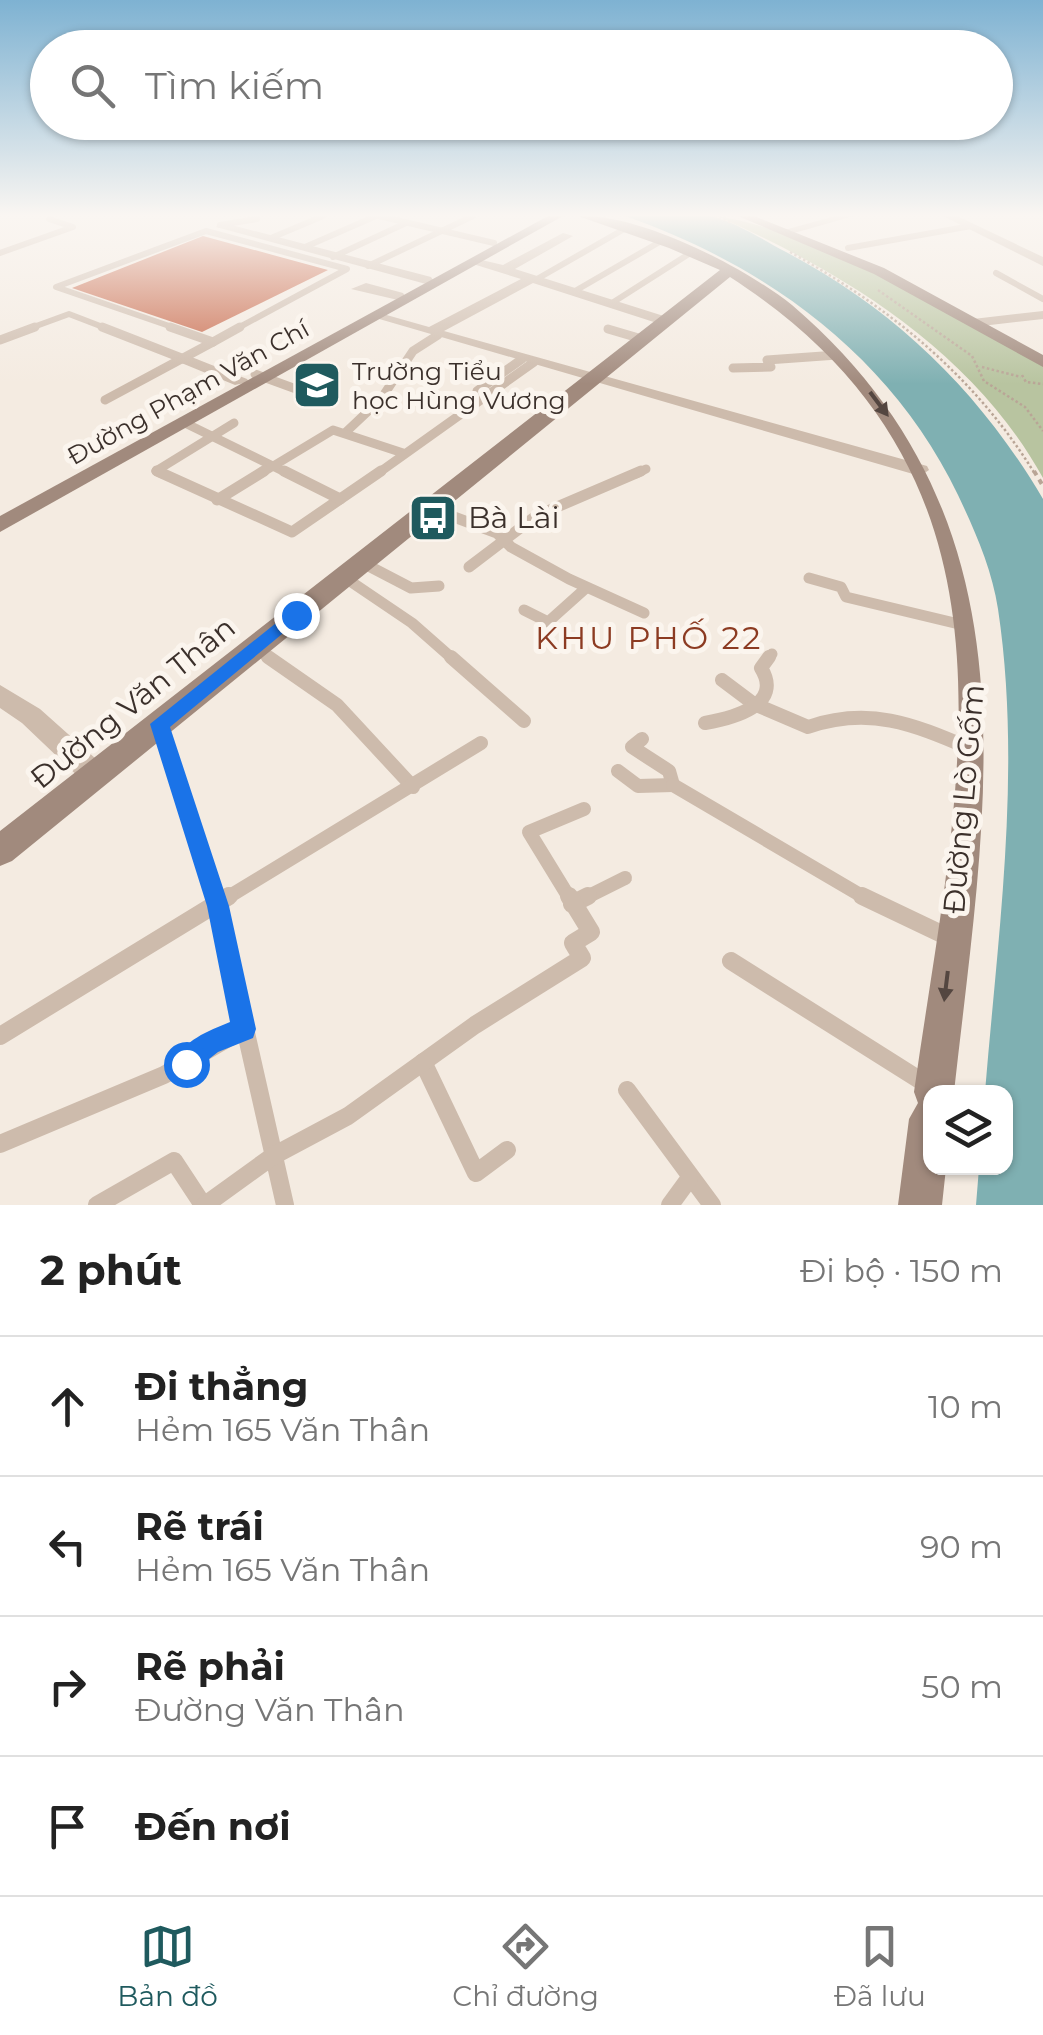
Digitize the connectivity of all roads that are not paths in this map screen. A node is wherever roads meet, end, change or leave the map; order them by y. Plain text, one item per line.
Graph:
1 (96, 272) edge
2 (342, 272) edge
3 (394, 272) edge
4 (440, 272) edge
5 (455, 272) edge
6 (516, 272) edge
7 (545, 272) edge
8 (608, 272) edge
9 (661, 272) edge
10 (726, 272) edge
11 (732, 272) edge
12 (880, 272) edge
13 (891, 272) edge
14 (996, 273) dead end
15 (535, 278) junction
16 (426, 280) junction
17 (358, 290) dead end
18 (576, 291) junction
19 (398, 296) junction
20 (1043, 299) edge
21 (612, 304) junction
22 (1043, 314) edge
23 (371, 315) junction
24 (665, 321) junction
25 (980, 322) junction
26 (608, 330) dead end
27 (434, 334) junction
28 (642, 339) junction
29 (0, 340) edge
30 (214, 342) junction
31 (1043, 350) edge
32 (838, 355) junction
33 (184, 359) junction
34 (528, 360) junction
35 (1043, 362) edge
36 (733, 368) dead end
37 (254, 378) junction
38 (592, 378) junction
39 (296, 389) dead end
40 (477, 391) dead end
41 (104, 400) dead end
42 (185, 423) junction
43 (234, 423) dead end
44 (346, 432) junction
45 (214, 435) junction
46 (402, 453) junction
47 (272, 463) junction
48 (646, 469) dead end
49 (920, 470) junction
50 (340, 499) junction
51 (216, 500) junction
52 (430, 508) junction
53 (0, 512) edge
54 (0, 524) edge
55 (505, 539) junction
56 (469, 567) dead end
57 (353, 570) junction
58 (809, 578) dead end
59 (439, 586) dead end
60 (586, 588) junction
61 (524, 610) dead end
62 (644, 612) dead end
63 (972, 628) junction
64 (255, 648) junction
65 (772, 654) dead end
66 (722, 680) dead end
67 (0, 695) edge
68 (754, 704) junction
69 (524, 721) dead end
70 (705, 723) dead end
71 (160, 724) junction
72 (642, 739) dead end
73 (480, 743) dead end
74 (973, 750) junction
75 (618, 771) dead end
76 (95, 775) junction
77 (673, 785) junction
78 (413, 787) junction
79 (584, 808) dead end
80 (0, 851) edge
81 (625, 878) dead end
82 (572, 904) junction
83 (218, 906) junction
84 (952, 939) junction
85 (730, 961) dead end
86 (244, 1029) junction
87 (0, 1036) edge
88 (423, 1062) junction
89 (935, 1085) edge
90 (627, 1090) dead end
91 (923, 1093) edge
92 (0, 1144) edge
93 (507, 1150) dead end
94 (273, 1156) junction
95 (924, 1175) edge
96 (690, 1180) junction
97 (98, 1205) edge
98 (204, 1205) edge
99 (285, 1205) edge
100 (670, 1205) edge
101 (712, 1205) edge
102 (920, 1205) edge

1 - 30 lane
2 - 30 lane
3 - 16 street
4 - 16 main road, Đường Phạm Văn Chí
5 - 23 main road, Đường Phạm Văn Chí
6 - 15 street
7 - 15 lane
8 - 18 lane
9 - 21 lane
10 - 24 main road, Đường Văn Thân
11 - 32 main road, Đường Lò Gốm
12 - 25 main road
13 - 25 main road
14 - 20 lane
15 - 18 street
15 - 27 street
16 - 19 main road, Đường Phạm Văn Chí
17 - 19 street
18 - 21 street
19 - 23 main road, Đường Phạm Văn Chí
21 - 24 street
22 - 25 street
23 - 27 street
23 - 37 main road, Đường Phạm Văn Chí
24 - 28 main road, Đường Văn Thân
25 - 31 main road
25 - 35 main road
26 - 28 lane
27 - 34 street
27 - 44 lane
28 - 38 main road, Đường Văn Thân
29 - 33 lane
30 - 33 lane
32 - 36 lane
32 -> 49 main road, Đường Lò Gốm
33 - 37 street
33 - 41 lane
34 - 38 street
34 - 40 lane
34 - 46 lane
37 - 39 lane
37 - 42 main road, Đường Phạm Văn Chí
37 - 53 main road, Đường Phạm Văn Chí
38 - 49 street
38 - 52 main road, Đường Văn Thân
42 - 45 lane
42 - 54 main road, Đường Phạm Văn Chí
43 - 45 lane
44 - 46 lane
44 - 47 lane
45 - 47 lane
45 - 51 lane
46 - 50 lane
47 - 50 lane
47 - 51 lane
48 - 55 lane
49 - 63 main road, Đường Lò Gốm
50 - 51 lane
52 - 55 lane
52 - 57 main road, Đường Văn Thân
55 - 56 lane
55 - 60 lane
57 - 59 lane
57 - 64 main road, Đường Văn Thân
57 - 69 lane
58 - 63 lane
60 - 61 lane
60 - 62 lane
63 - 74 main road, Đường Lò Gốm
64 - 71 main road, Đường Văn Thân
64 - 78 lane
65 - 68 lane
66 - 68 lane
67 - 76 street
68 - 70 lane
68 - 74 lane
71 - 76 main road, Đường Văn Thân
71 - 83 lane
72 - 77 lane
73 - 78 lane
74 - 84 main road, Đường Lò Gốm
75 - 77 lane
76 - 80 main road, Đường Văn Thân
77 - 84 lane
78 - 83 lane
79 - 82 lane
81 - 82 lane
82 - 88 lane
83 - 86 lane
83 - 87 lane
84 -> 89 main road, Đường Lò Gốm
85 - 91 lane
86 - 92 lane
86 - 94 lane
88 - 93 lane
88 - 94 lane
90 - 96 lane
94 - 98 lane
94 - 99 lane
95 - 102 main road, Đường Lò Gốm
96 - 100 lane
96 - 101 lane
97 - 98 lane

